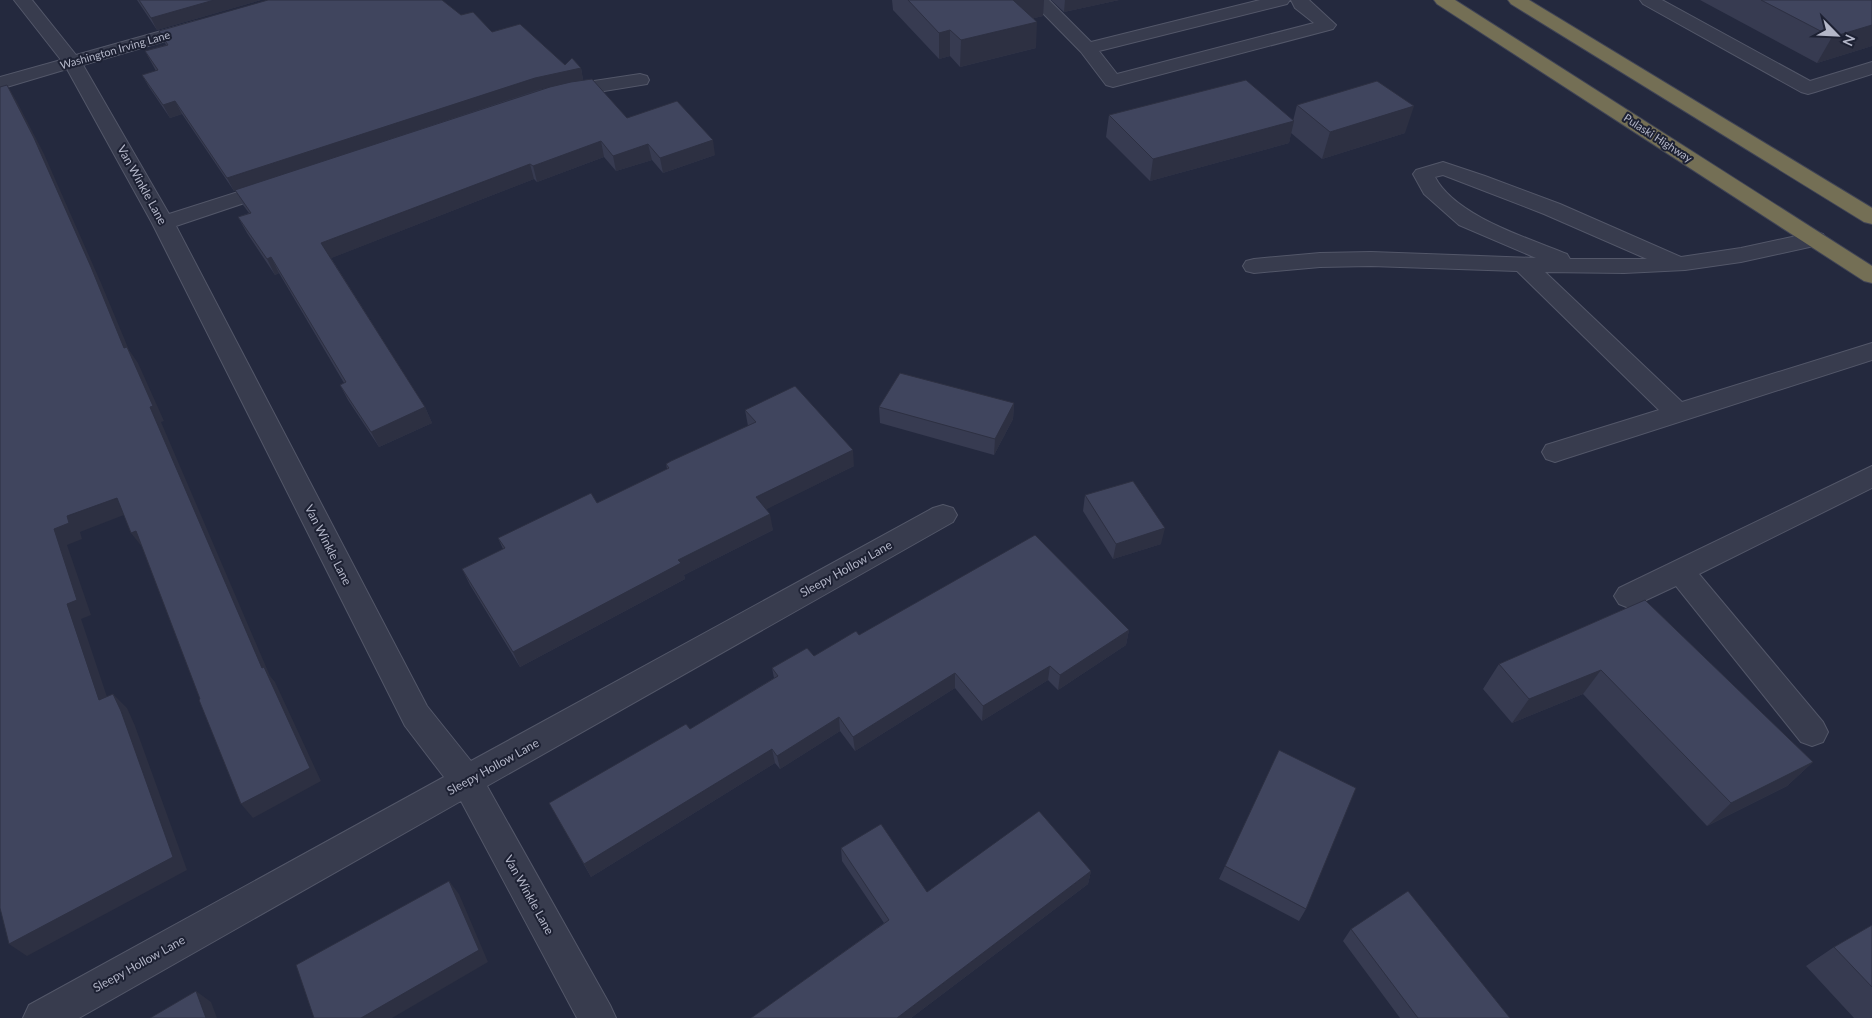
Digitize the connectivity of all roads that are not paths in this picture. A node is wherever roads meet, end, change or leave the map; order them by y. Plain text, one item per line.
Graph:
1 (23, 0) edge
2 (1039, 0) edge
3 (1281, 0) edge
4 (1300, 0) edge
5 (1443, 0) edge
6 (1517, 0) edge
7 (1649, 0) edge
8 (213, 22) edge
9 (1087, 48) junction
10 (73, 63) junction
11 (1872, 68) edge
12 (640, 80) dead end
13 (0, 82) edge
14 (546, 96) edge
15 (294, 180) edge
16 (1872, 216) edge
17 (163, 223) junction
18 (1815, 239) junction
19 (1523, 264) junction
20 (1679, 264) junction
21 (1254, 266) dead end
22 (1576, 266) junction
23 (1872, 276) edge
24 (1872, 351) edge
25 (1678, 413) junction
26 (1555, 452) dead end
27 (1872, 476) edge
28 (943, 515) dead end
29 (1680, 571) junction
30 (1629, 596) dead end
31 (1812, 732) dead end
32 (467, 781) junction
33 (42, 1018) edge
34 (597, 1018) edge

1 - 10 street, Van Winkle Lane
2 - 9 street
3 - 9 street
4 - 9 street
5 - 18 highway, Pulaski Highway
6 - 16 highway
7 - 11 street
8 - 10 street, Washington Irving Lane
10 - 13 street, Washington Irving Lane
10 - 17 street, Van Winkle Lane
12 - 14 street
15 - 17 street
17 - 32 street, Van Winkle Lane
18 - 20 street
18 - 23 highway, Pulaski Highway
19 - 21 street
19 - 22 street
19 - 25 street
20 - 22 street
20 - 22 street
24 - 25 street
25 - 26 street
27 - 29 street
28 - 32 street, Sleepy Hollow Lane
29 - 30 street
29 - 31 street
32 - 33 street, Sleepy Hollow Lane
32 - 34 street, Van Winkle Lane

